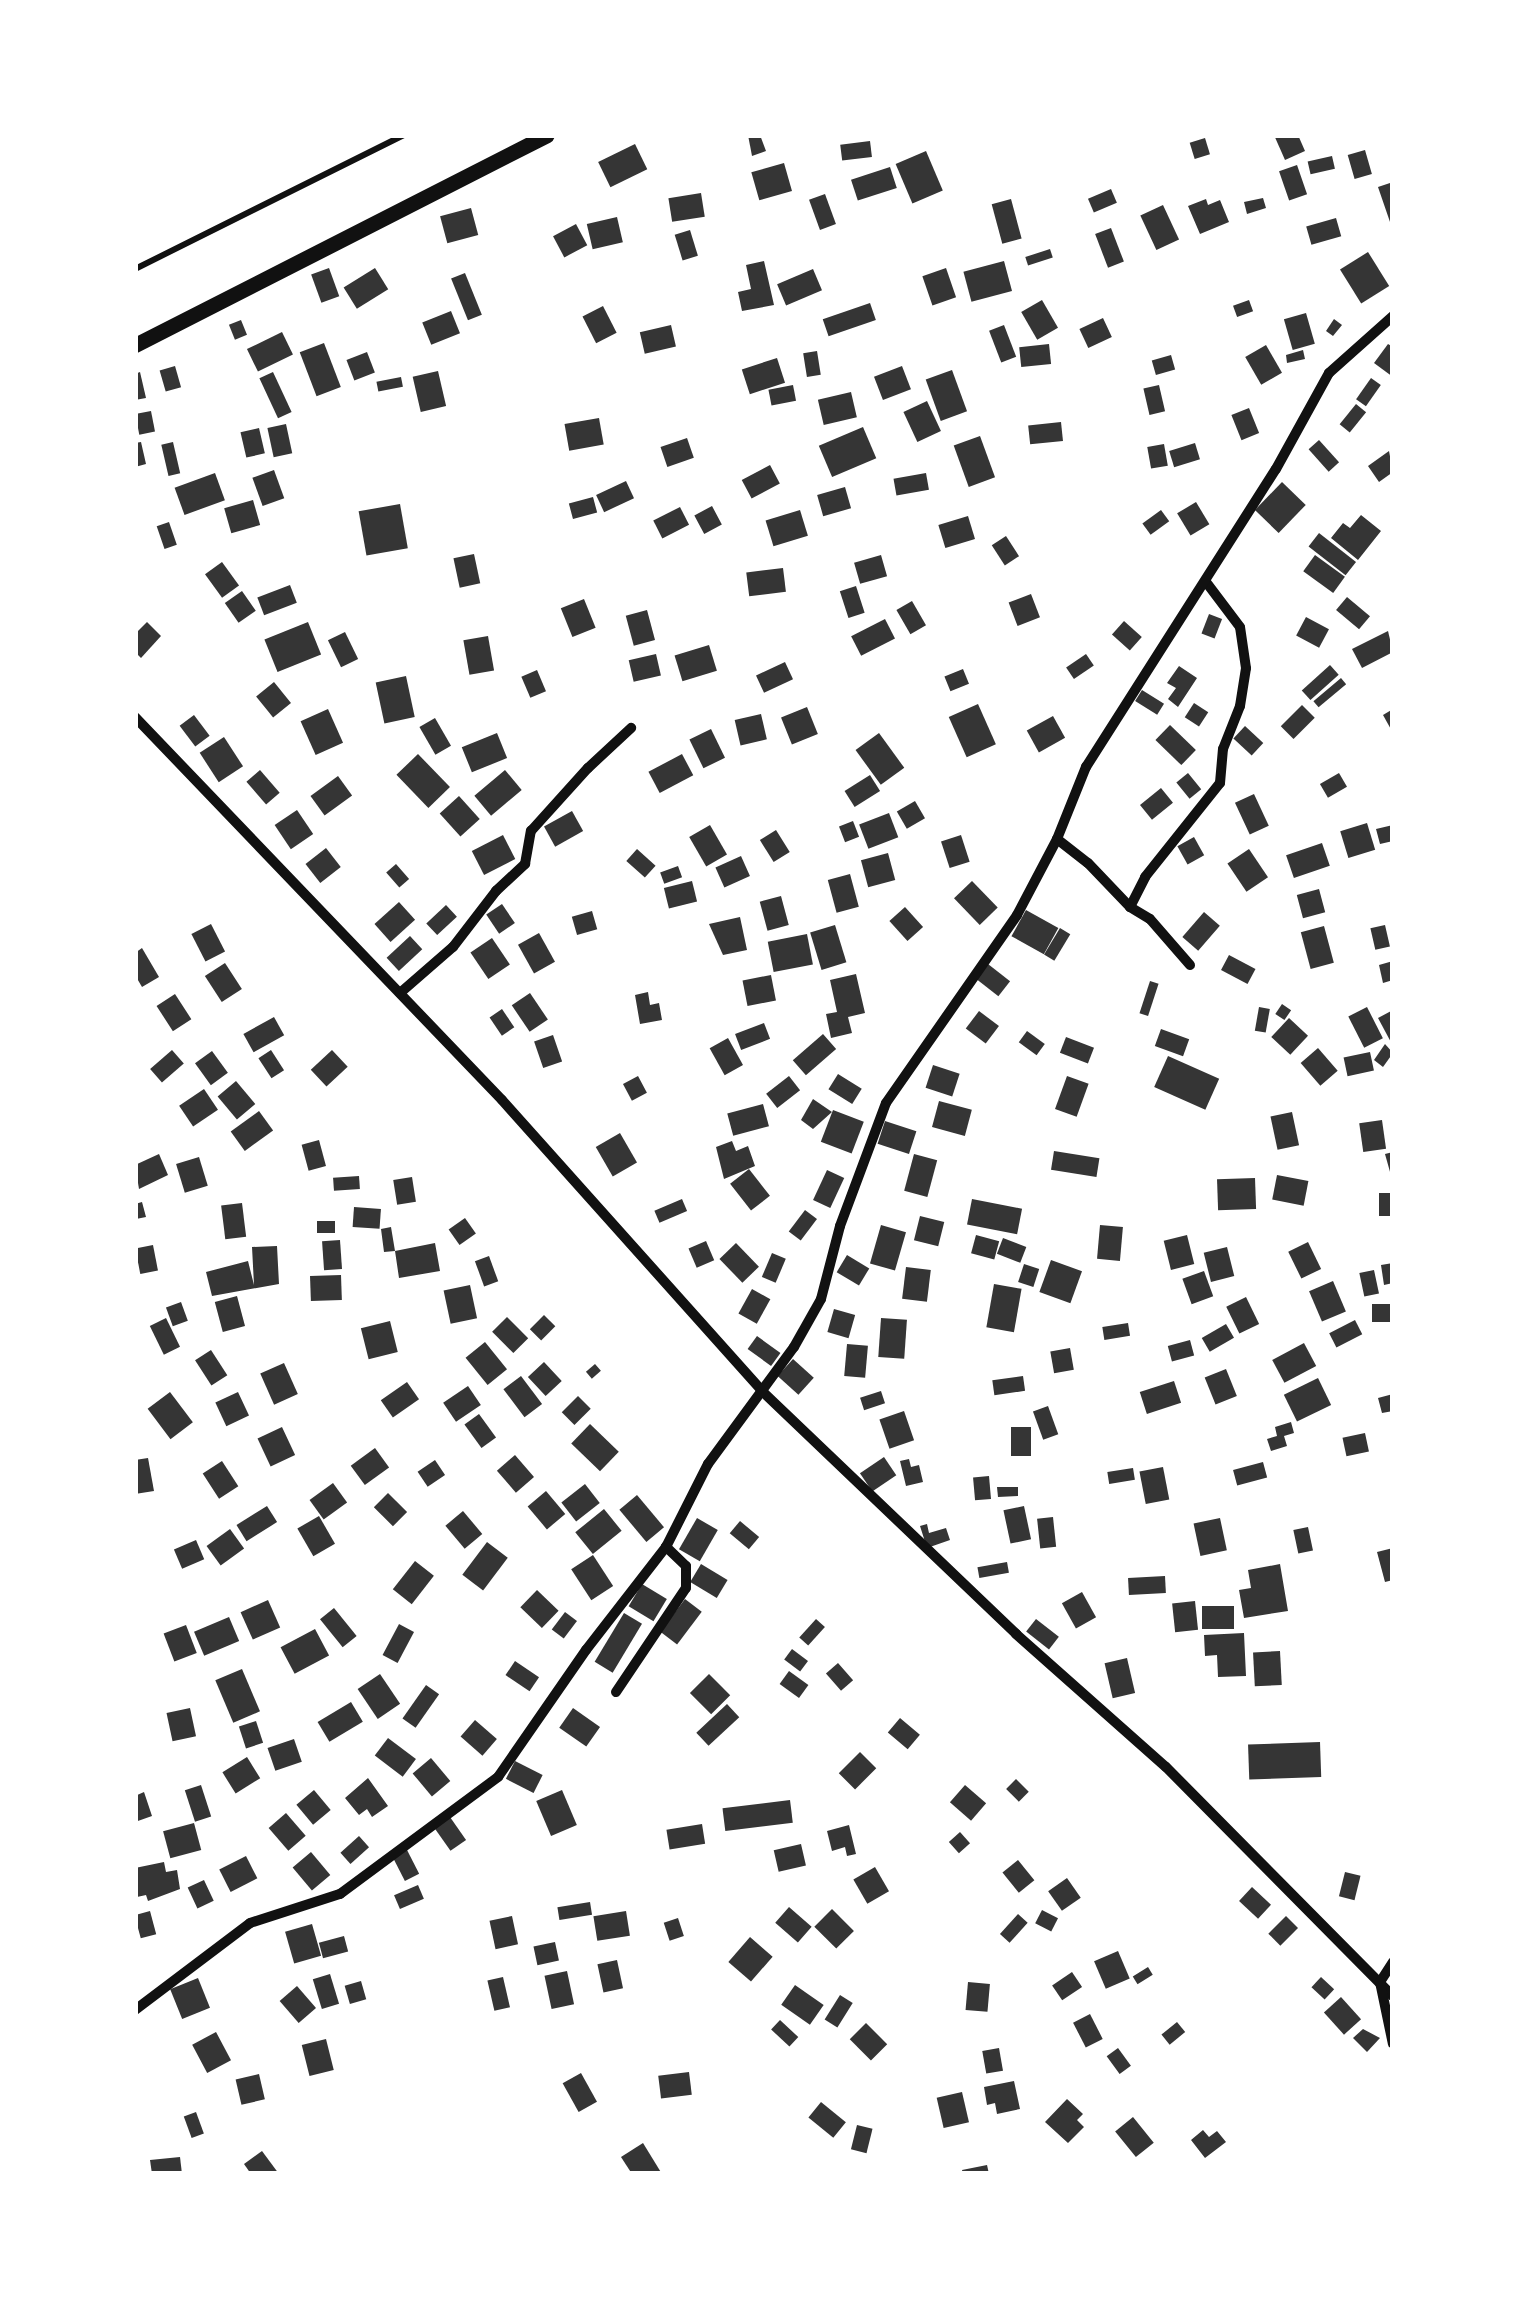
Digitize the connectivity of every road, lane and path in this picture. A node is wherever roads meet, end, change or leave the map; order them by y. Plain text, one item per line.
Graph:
1 (404, 135) edge
2 (546, 135) edge
3 (135, 269) edge
4 (1393, 316) edge
5 (135, 345) edge
6 (1206, 582) junction
7 (135, 717) edge
8 (631, 728) dead end
9 (1057, 839) junction
10 (1130, 908) junction
11 (1190, 965) dead end
12 (400, 993) junction
13 (762, 1391) junction
14 (666, 1547) junction
15 (616, 1692) dead end
16 (1393, 1962) edge
17 (1380, 1982) junction
18 (1393, 1996) edge
19 (135, 2010) edge
20 (1393, 2044) edge

1 - 3 lane
2 - 5 street
4 - 6 street
6 - 9 street
6 - 10 street
7 - 12 street
8 - 12 street
9 - 10 street
9 - 13 street
10 - 11 street
12 - 13 street
13 - 14 street
13 - 17 street
14 - 15 street
14 - 19 street
16 - 17 street
17 - 18 street
17 - 20 street

